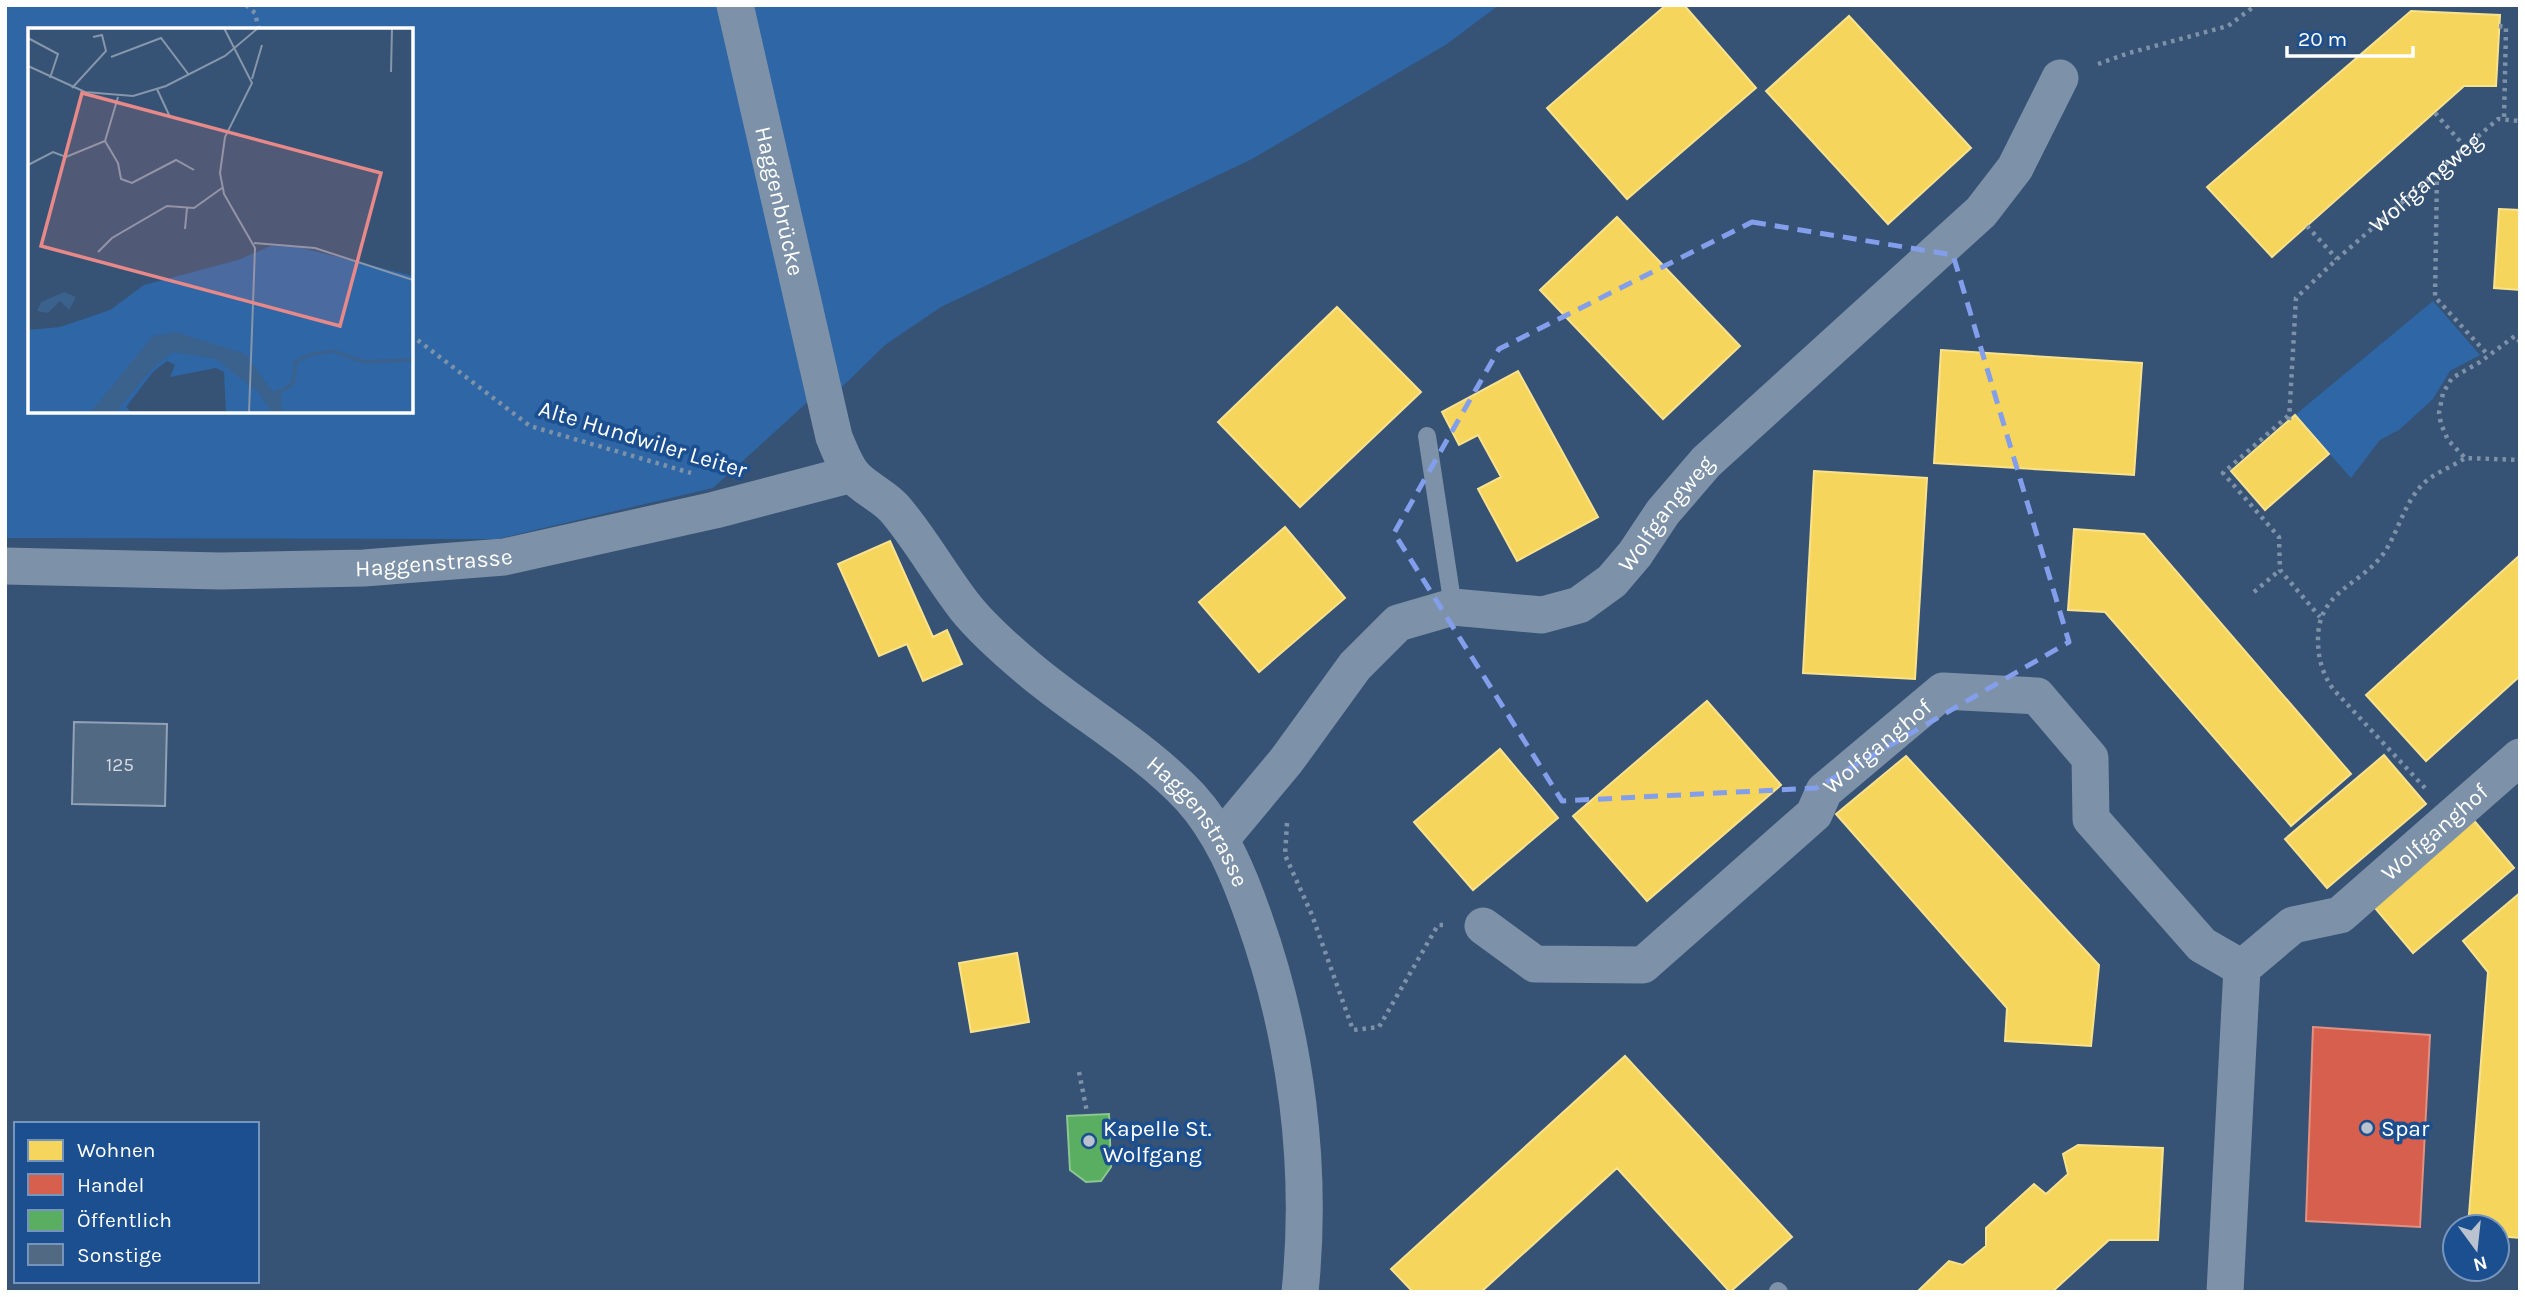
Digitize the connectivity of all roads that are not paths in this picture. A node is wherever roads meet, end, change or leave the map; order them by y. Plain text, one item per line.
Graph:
1 (735, 5) edge
2 (2060, 78) road end
3 (824, 396) joint
4 (1427, 436) dead end
5 (852, 474) junction
6 (5, 565) edge
7 (1453, 607) junction
8 (2520, 757) edge
9 (1221, 839) junction
10 (1483, 926) road end
11 (2242, 968) junction
12 (1300, 1292) edge
13 (2225, 1292) edge

1 - 3 street, Haggenbrücke
2 - 7 street, Wolfgangweg
3 - 5 street, Haggenstrasse
4 - 7 lane
5 - 6 street, Haggenstrasse
5 - 9 street, Haggenstrasse
7 - 9 street, Wolfgangweg
8 - 11 street, Wolfganghof
9 - 12 street, Haggenstrasse
10 - 11 street, Wolfganghof
11 - 13 street

